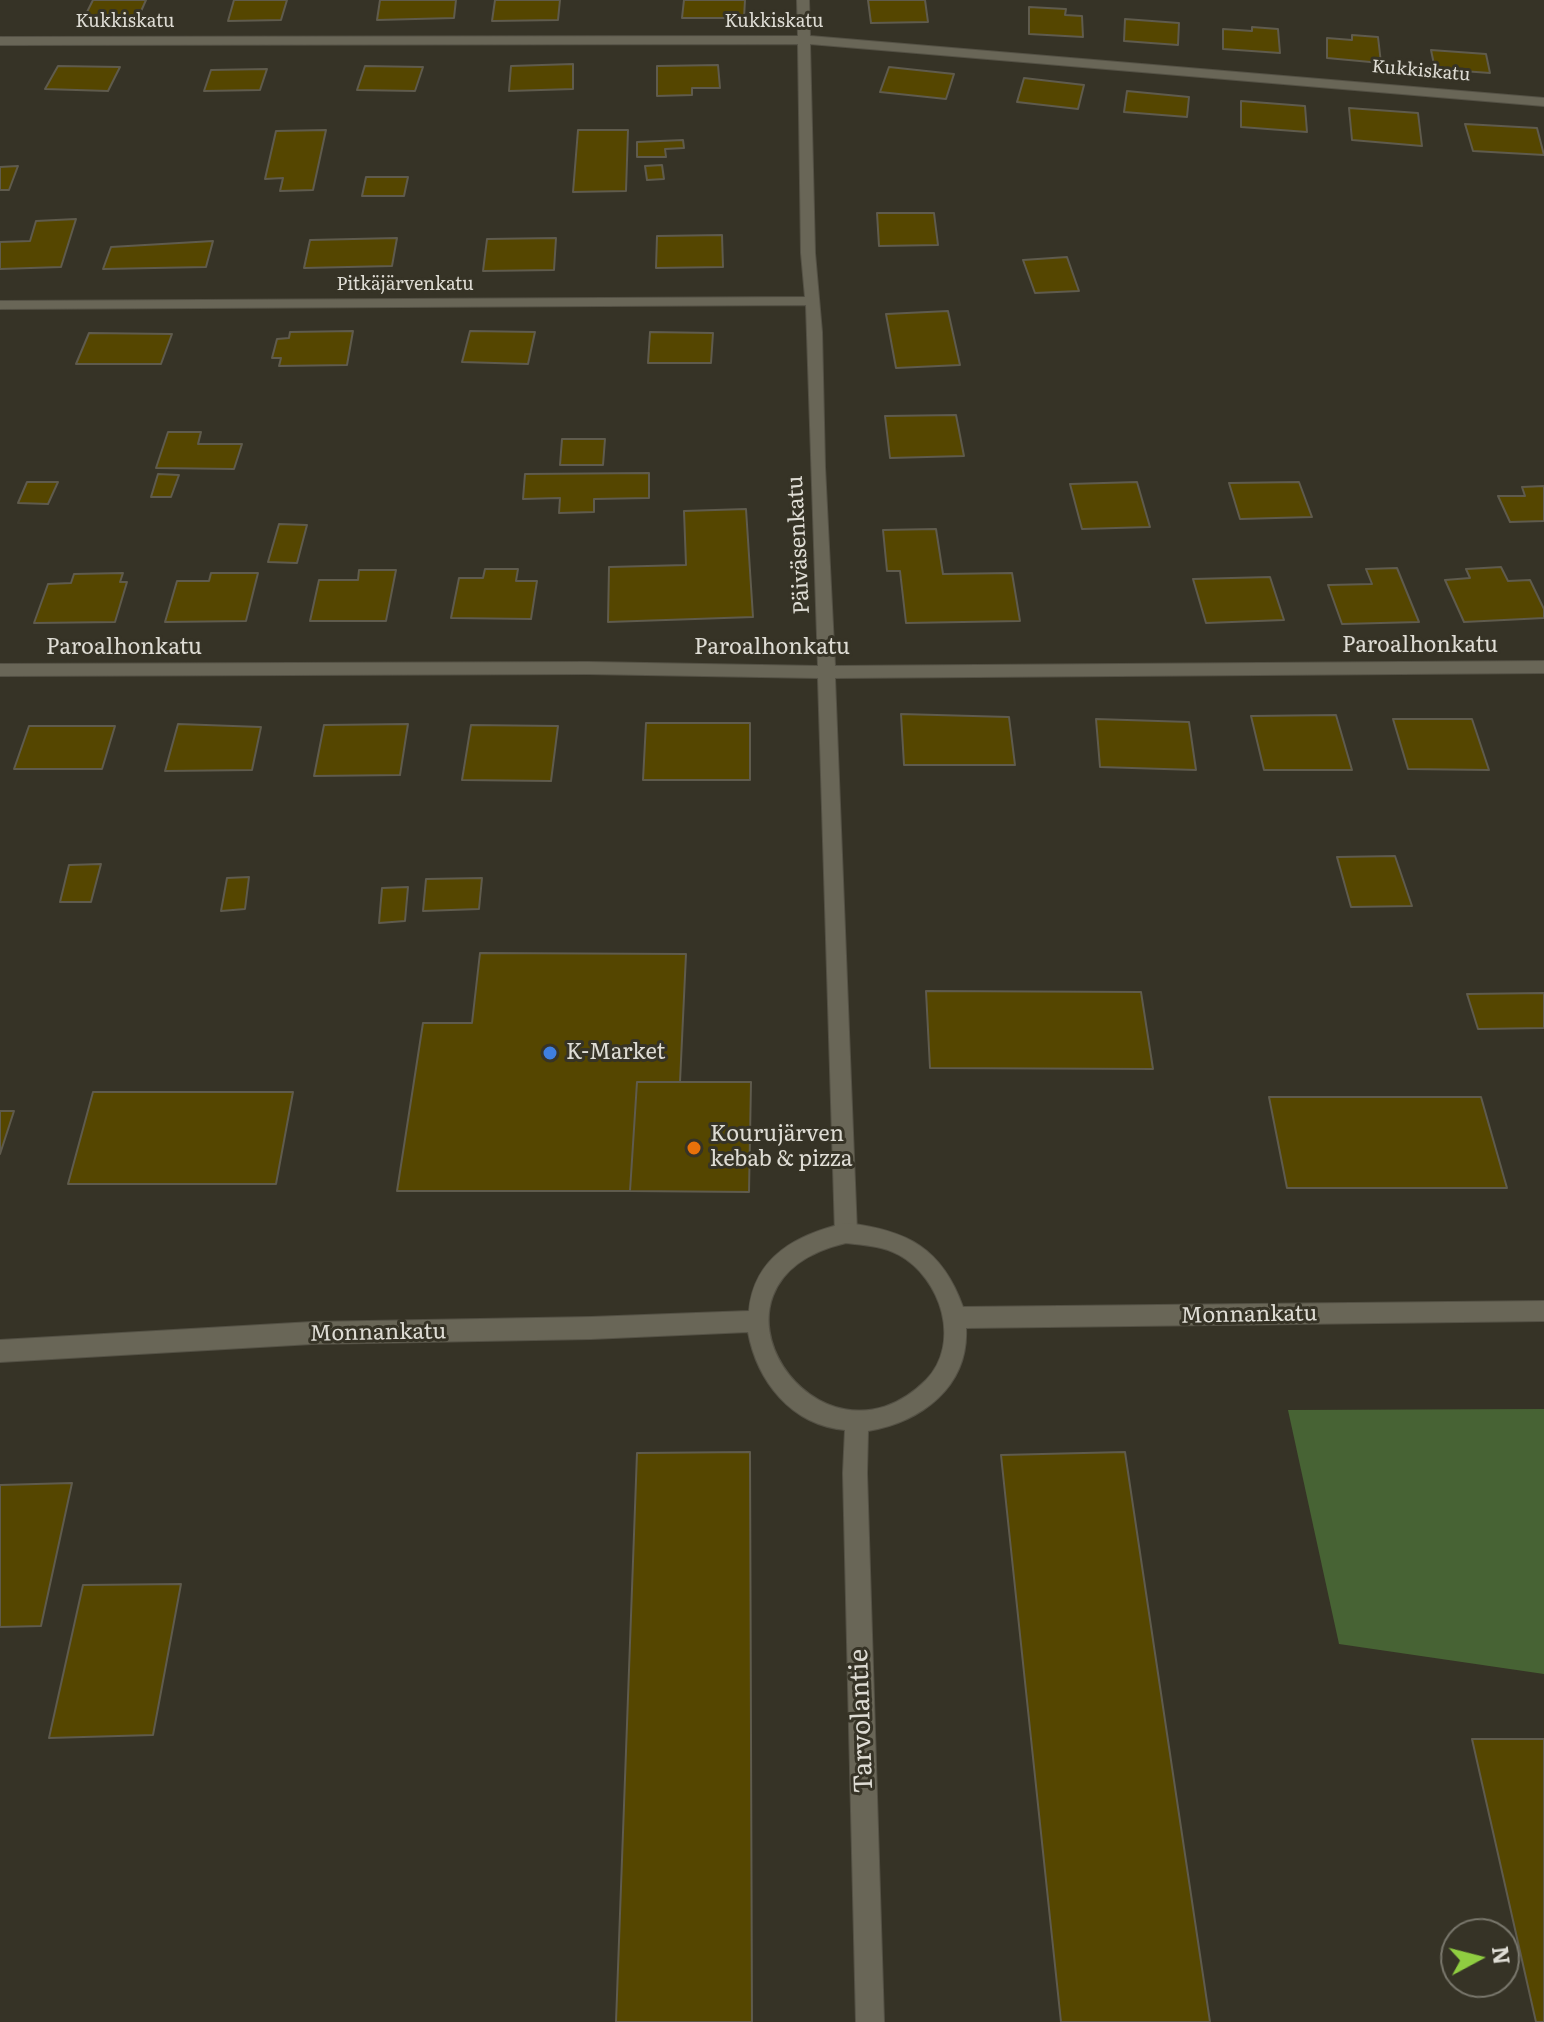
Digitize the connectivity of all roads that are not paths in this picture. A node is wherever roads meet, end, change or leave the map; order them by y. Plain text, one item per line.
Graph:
1 (803, 0) edge
2 (803, 39) junction
3 (0, 41) edge
4 (1544, 102) edge
5 (811, 301) junction
6 (0, 305) edge
7 (1544, 667) edge
8 (0, 670) edge
9 (827, 672) junction
10 (846, 1233) junction
11 (1544, 1311) edge
12 (955, 1318) junction
13 (756, 1321) junction
14 (0, 1351) edge
15 (857, 1420) junction
16 (870, 2022) edge

1 - 2 street, Päiväsenkatu
2 - 3 street, Kukkiskatu
2 - 4 street, Kukkiskatu
2 - 5 street, Päiväsenkatu
5 - 6 street, Pitkäjärvenkatu
5 - 9 street, Päiväsenkatu
7 - 9 street, Paroalhonkatu
8 - 9 street, Paroalhonkatu
9 - 10 street, Päiväsenkatu
10 - 12 street
10 - 13 street
11 - 12 street, Monnankatu
12 - 15 street
13 - 14 street, Monnankatu
13 - 15 street
15 - 16 street, Tarvolantie

